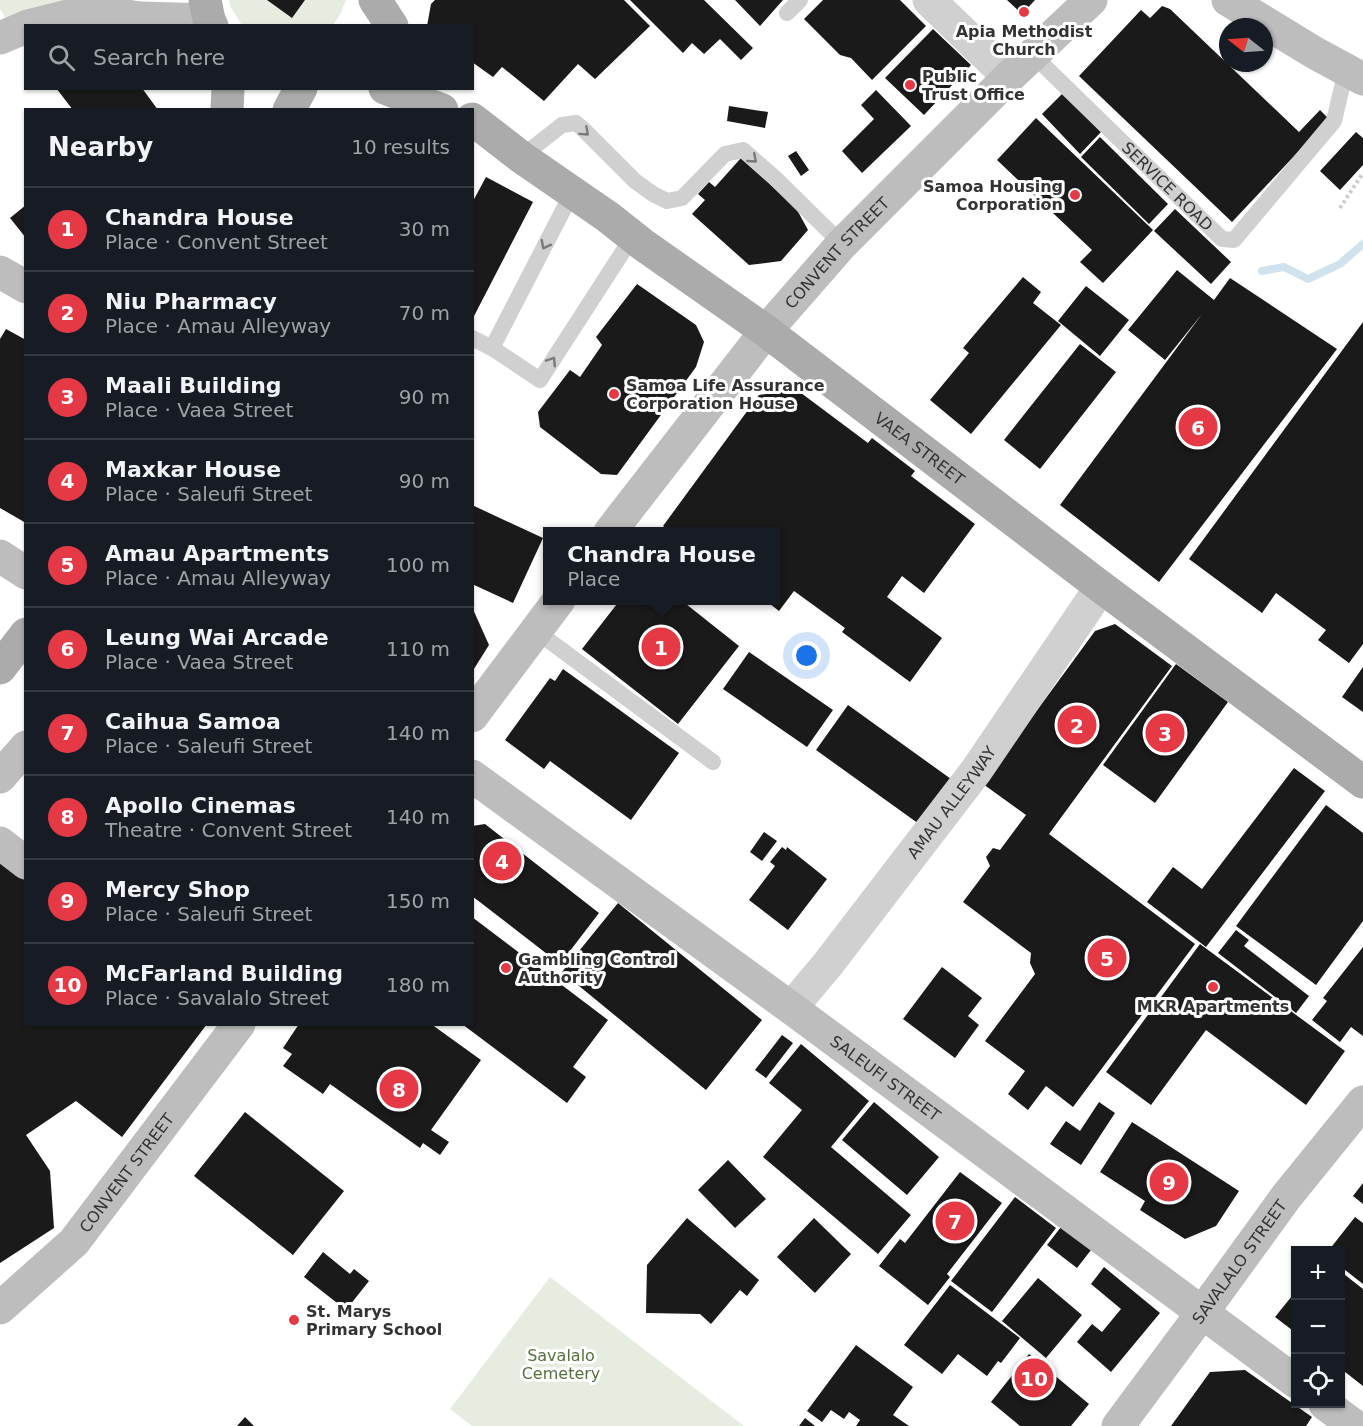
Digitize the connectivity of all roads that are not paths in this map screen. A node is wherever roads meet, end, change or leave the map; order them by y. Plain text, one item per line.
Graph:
1 (375, 0) edge
2 (800, 0) edge
3 (929, 0) edge
4 (1091, 0) edge
5 (1228, 0) edge
6 (100, 6) edge
7 (787, 13) dead end
8 (209, 15) edge
9 (32, 24) edge
10 (368, 24) edge
11 (391, 24) edge
12 (1033, 55) junction
13 (1354, 74) edge
14 (1009, 77) junction
15 (228, 90) edge
16 (300, 90) edge
17 (390, 90) edge
18 (445, 90) edge
19 (227, 108) edge
20 (290, 108) edge
21 (437, 108) edge
22 (462, 108) edge
23 (474, 120) edge
24 (520, 157) junction
25 (572, 193) junction
26 (633, 236) junction
27 (842, 244) junction
28 (0, 272) edge
29 (24, 286) edge
30 (766, 332) junction
31 (474, 339) edge
32 (492, 348) junction
33 (613, 527) edge
34 (0, 556) edge
35 (24, 572) edge
36 (1101, 587) junction
37 (555, 605) edge
38 (536, 631) junction
39 (24, 637) edge
40 (0, 668) edge
41 (474, 713) edge
42 (24, 749) edge
43 (713, 762) dead end
44 (0, 777) edge
45 (474, 777) edge
46 (1363, 782) edge
47 (0, 843) edge
48 (24, 861) edge
49 (791, 1008) junction
50 (237, 1026) edge
51 (1363, 1102) edge
52 (0, 1308) edge
53 (1202, 1313) junction
54 (1291, 1378) edge
55 (1330, 1408) edge
56 (1118, 1426) edge
57 (1355, 1426) edge

1 - 10 main road
1 - 11 main road
2 - 7 lane
3 - 14 street
4 - 12 main road, CONVENT STREET
5 - 13 main road
6 - 8 main road
6 - 9 main road
12 - 13 lane, SERVICE ROAD
12 - 14 main road, CONVENT STREET
14 - 27 main road, CONVENT STREET
15 - 19 main road
16 - 20 main road
17 - 21 main road
18 - 22 main road, VAEA STREET
23 - 24 main road, VAEA STREET
24 - 25 main road, VAEA STREET
24 -> 27 lane
25 - 26 main road, VAEA STREET
25 -> 32 lane
26 - 30 main road, VAEA STREET
32 -> 26 lane
27 - 30 main road, CONVENT STREET
28 - 29 main road
30 - 33 main road, CONVENT STREET
30 - 36 main road, VAEA STREET
31 - 32 lane
34 - 35 main road
36 - 46 main road, VAEA STREET
36 - 49 street, AMAU ALLEYWAY
37 - 38 main road
38 - 41 main road
38 - 43 lane
39 - 40 main road
42 - 44 main road
45 - 49 main road, SALEUFI STREET
47 - 48 main road
49 - 53 main road, SALEUFI STREET
50 - 52 main road, CONVENT STREET
51 - 53 main road, SAVALALO STREET
53 - 54 main road, SALEUFI STREET
53 - 56 main road, SAVALALO STREET
55 - 57 main road

